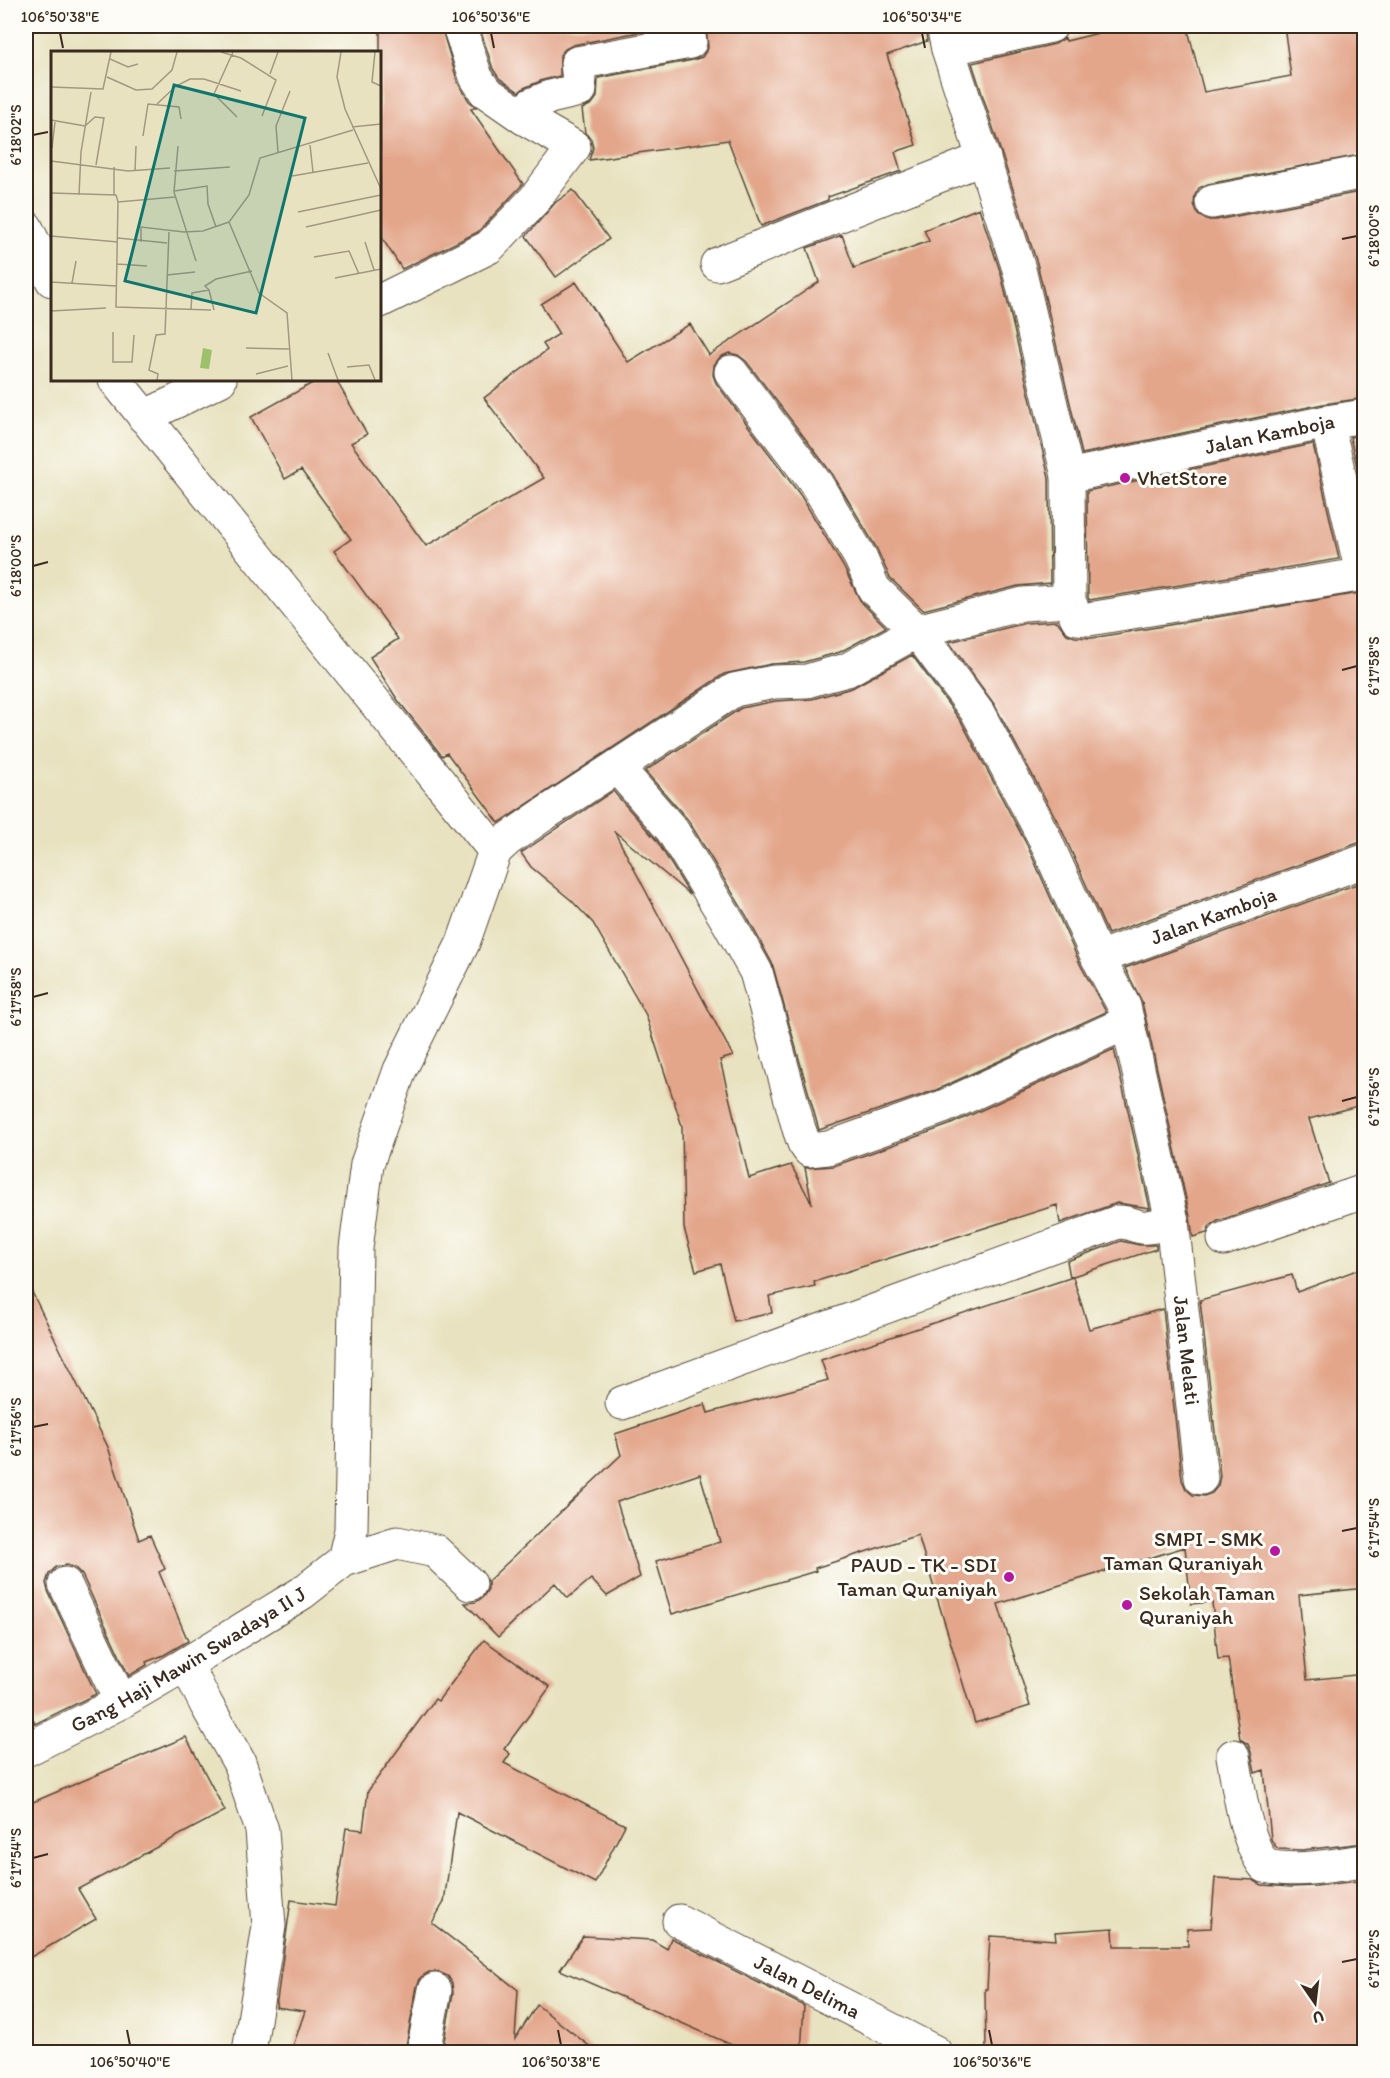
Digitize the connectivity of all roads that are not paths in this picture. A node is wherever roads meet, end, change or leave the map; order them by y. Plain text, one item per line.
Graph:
1 (459, 26) edge
2 (687, 26) edge
3 (1051, 26) edge
4 (945, 37) edge
5 (525, 118) junction
6 (984, 158) junction
7 (1365, 172) edge
8 (1212, 202) dead end
9 (26, 227) edge
10 (717, 264) dead end
11 (51, 278) edge
12 (381, 301) edge
13 (731, 372) dead end
14 (116, 381) edge
15 (218, 381) edge
16 (1365, 416) edge
17 (144, 417) junction
18 (1327, 422) junction
19 (1068, 476) junction
20 (1069, 601) junction
21 (917, 631) junction
22 (617, 767) junction
23 (495, 850) junction
24 (1365, 861) edge
25 (1098, 958) junction
26 (1128, 1022) junction
27 (1365, 1191) edge
28 (1172, 1221) junction
29 (1224, 1239) dead end
30 (621, 1403) dead end
31 (1201, 1478) dead end
32 (344, 1560) junction
33 (65, 1584) dead end
34 (470, 1584) dead end
35 (186, 1664) junction
36 (121, 1702) junction
37 (26, 1748) edge
38 (1233, 1756) dead end
39 (1365, 1861) edge
40 (679, 1921) dead end
41 (435, 1990) dead end
42 (249, 2052) edge
43 (423, 2052) edge
44 (935, 2052) edge

1 - 5 street
2 - 5 street
3 - 4 street
4 - 6 street
5 - 12 street
6 - 10 street
6 - 19 street
7 - 8 street
9 - 11 street
13 - 21 street, Jalan Melati
14 - 17 street
15 - 17 street
16 - 18 street, Jalan Kamboja
17 - 23 street
18 - 19 street, Jalan Kamboja
18 - 20 street
19 - 20 street
20 - 21 street
21 - 22 street
21 - 25 street, Jalan Melati
22 - 23 street
22 - 26 street
23 - 32 street
24 - 25 street, Jalan Kamboja
25 - 26 street, Jalan Melati
26 - 28 street, Jalan Melati
27 - 29 street
28 - 30 street
28 - 31 street, Jalan Melati
32 - 34 street
32 - 35 street, Gang Haji Mawin Swadaya II J
33 - 36 street
35 - 36 street, Gang Haji Mawin Swadaya II J
35 - 42 street
36 - 37 street, Gang Haji Mawin Swadaya II J
38 - 39 street
40 - 44 street, Jalan Delima
41 - 43 street

